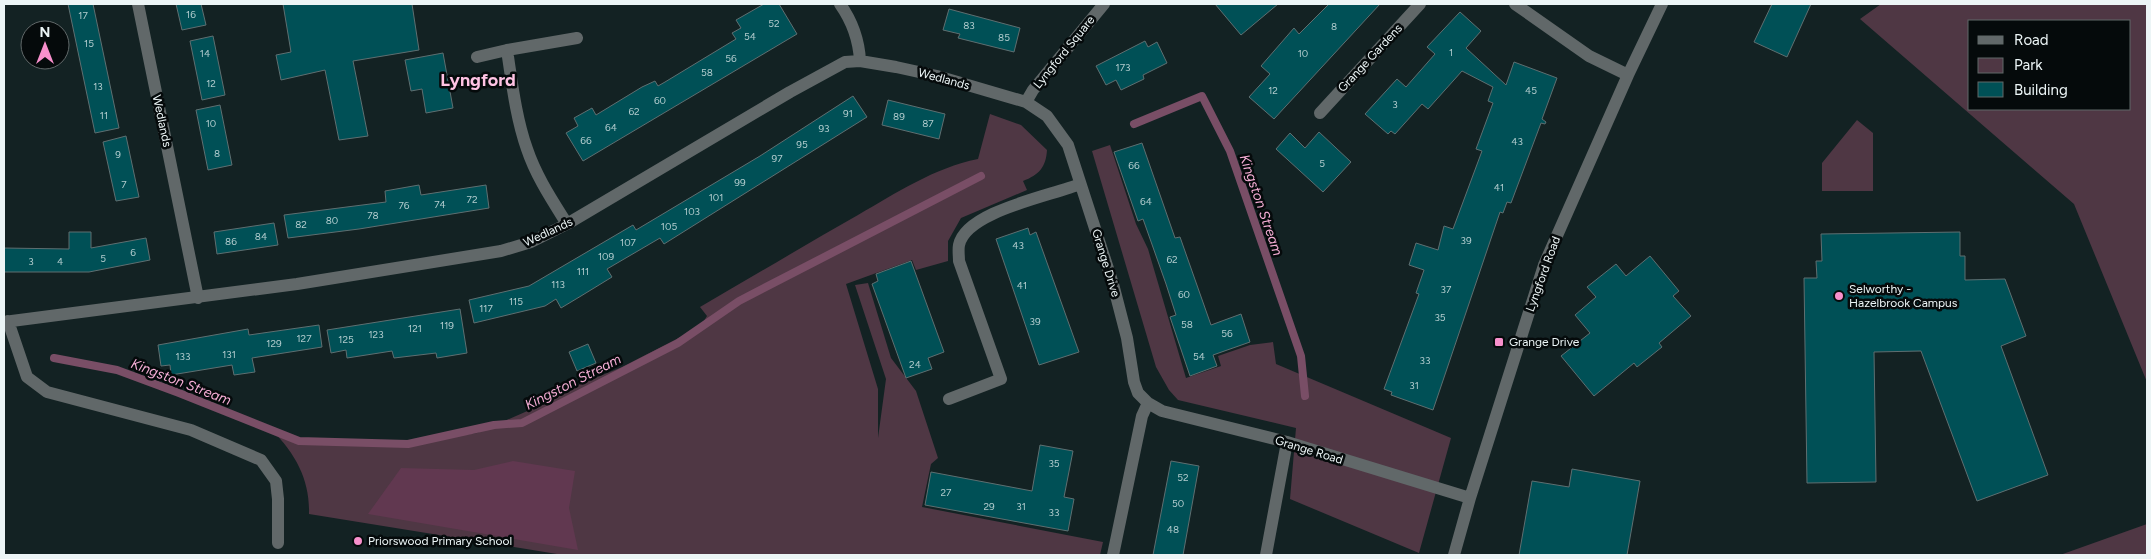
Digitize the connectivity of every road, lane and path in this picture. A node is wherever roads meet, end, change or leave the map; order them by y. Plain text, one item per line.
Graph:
1 (138, 4) edge
2 (840, 4) edge
3 (1104, 4) edge
4 (1420, 4) edge
5 (1516, 4) edge
6 (1662, 4) edge
7 (577, 38) dead end
8 (507, 50) junction
9 (477, 57) dead end
10 (860, 61) junction
11 (1628, 75) junction
12 (1026, 102) junction
13 (1320, 113) dead end
14 (1080, 184) junction
15 (567, 224) junction
16 (198, 298) junction
17 (6, 321) edge
18 (949, 399) dead end
19 (1148, 403) junction
20 (1287, 442) junction
21 (1470, 498) junction
22 (278, 543) dead end
23 (1113, 555) edge
24 (1266, 555) edge
25 (1454, 555) edge

1 - 16 street, Wedlands
2 - 10 street
3 - 12 street, Lyngford Square
4 - 13 street, Grange Gardens
5 - 11 street
6 - 11 street, Lyngford Road
7 - 8 street
8 - 9 street
8 - 15 street
10 - 12 street, Wedlands
10 - 15 street, Wedlands
11 - 21 street, Lyngford Road
12 - 14 street, Grange Drive
14 - 18 street
14 - 19 street, Grange Drive
15 - 16 street, Wedlands
16 - 17 street, Wedlands
17 - 22 street
19 - 20 street, Grange Road
19 - 23 street
20 - 21 street, Grange Road
20 - 24 street
21 - 25 street, Lyngford Road

